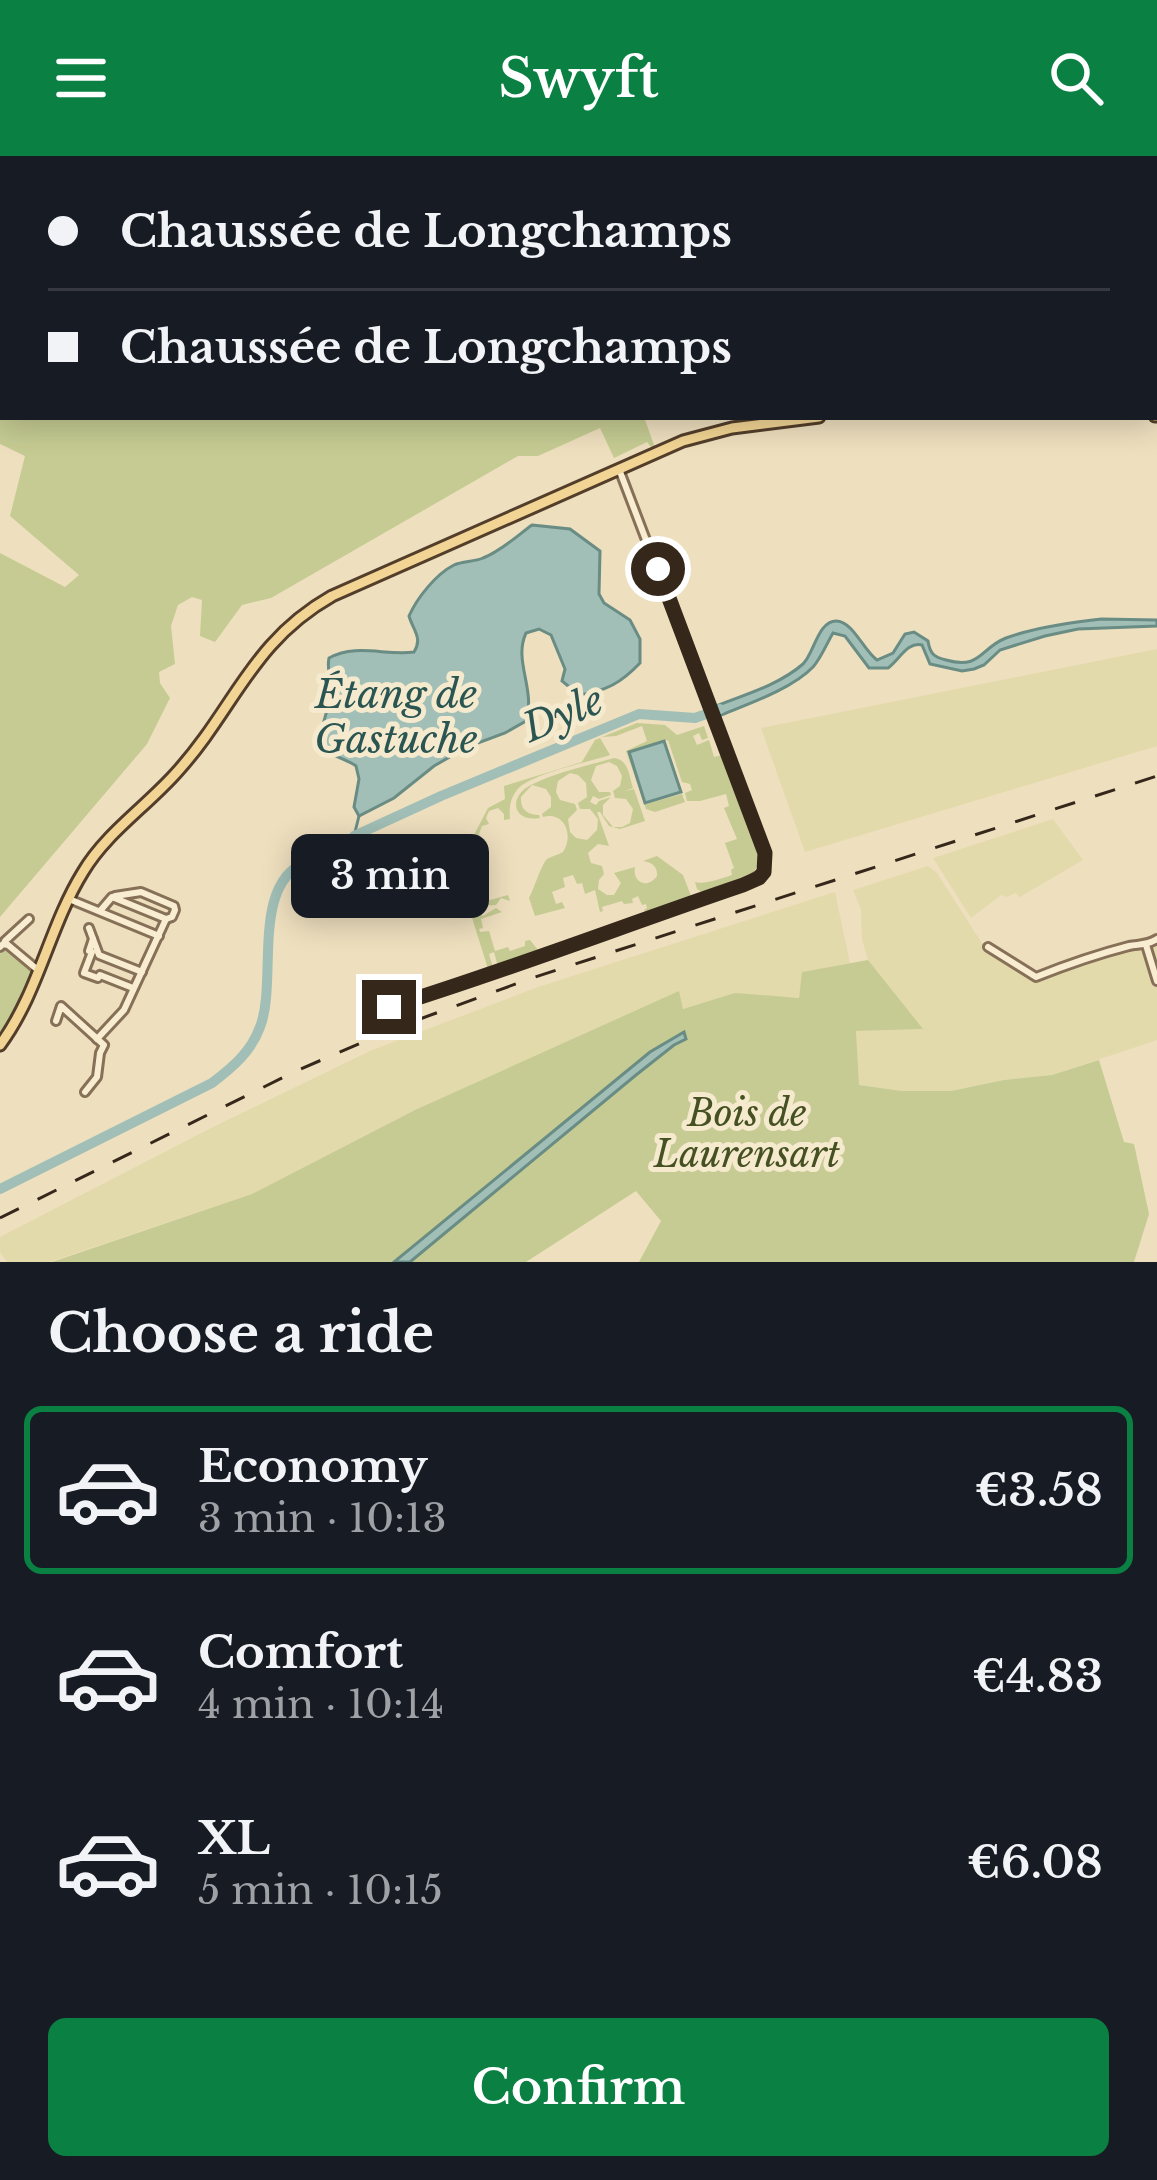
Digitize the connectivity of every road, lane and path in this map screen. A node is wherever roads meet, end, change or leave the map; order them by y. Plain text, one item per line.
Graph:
1 (798, 420) edge
2 (619, 469) junction
3 (112, 897) junction
4 (69, 899) junction
5 (100, 911) junction
6 (28, 919) dead end
7 (166, 919) junction
8 (89, 928) dead end
9 (159, 936) junction
10 (93, 939) junction
11 (1157, 939) edge
12 (3, 945) edge
13 (1147, 945) junction
14 (988, 947) dead end
15 (40, 972) junction
16 (143, 973) junction
17 (1157, 981) edge
18 (133, 988) junction
19 (389, 1007) dead end
20 (56, 1022) dead end
21 (98, 1039) junction
22 (0, 1045) edge
23 (85, 1092) dead end

1 - 2 main road
2 - 4 main road
2 - 19 street
3 - 5 street
3 - 7 street
3 - 7 street
4 - 5 street
4 - 15 main road
5 - 9 street
6 - 12 street
7 - 9 street
8 - 10 street
9 - 16 street
10 - 16 street
10 - 18 street
11 - 13 street
12 - 15 street
13 - 14 street
13 - 17 street
15 - 22 main road
16 - 18 street
18 - 21 street
20 - 21 street
21 - 23 street

